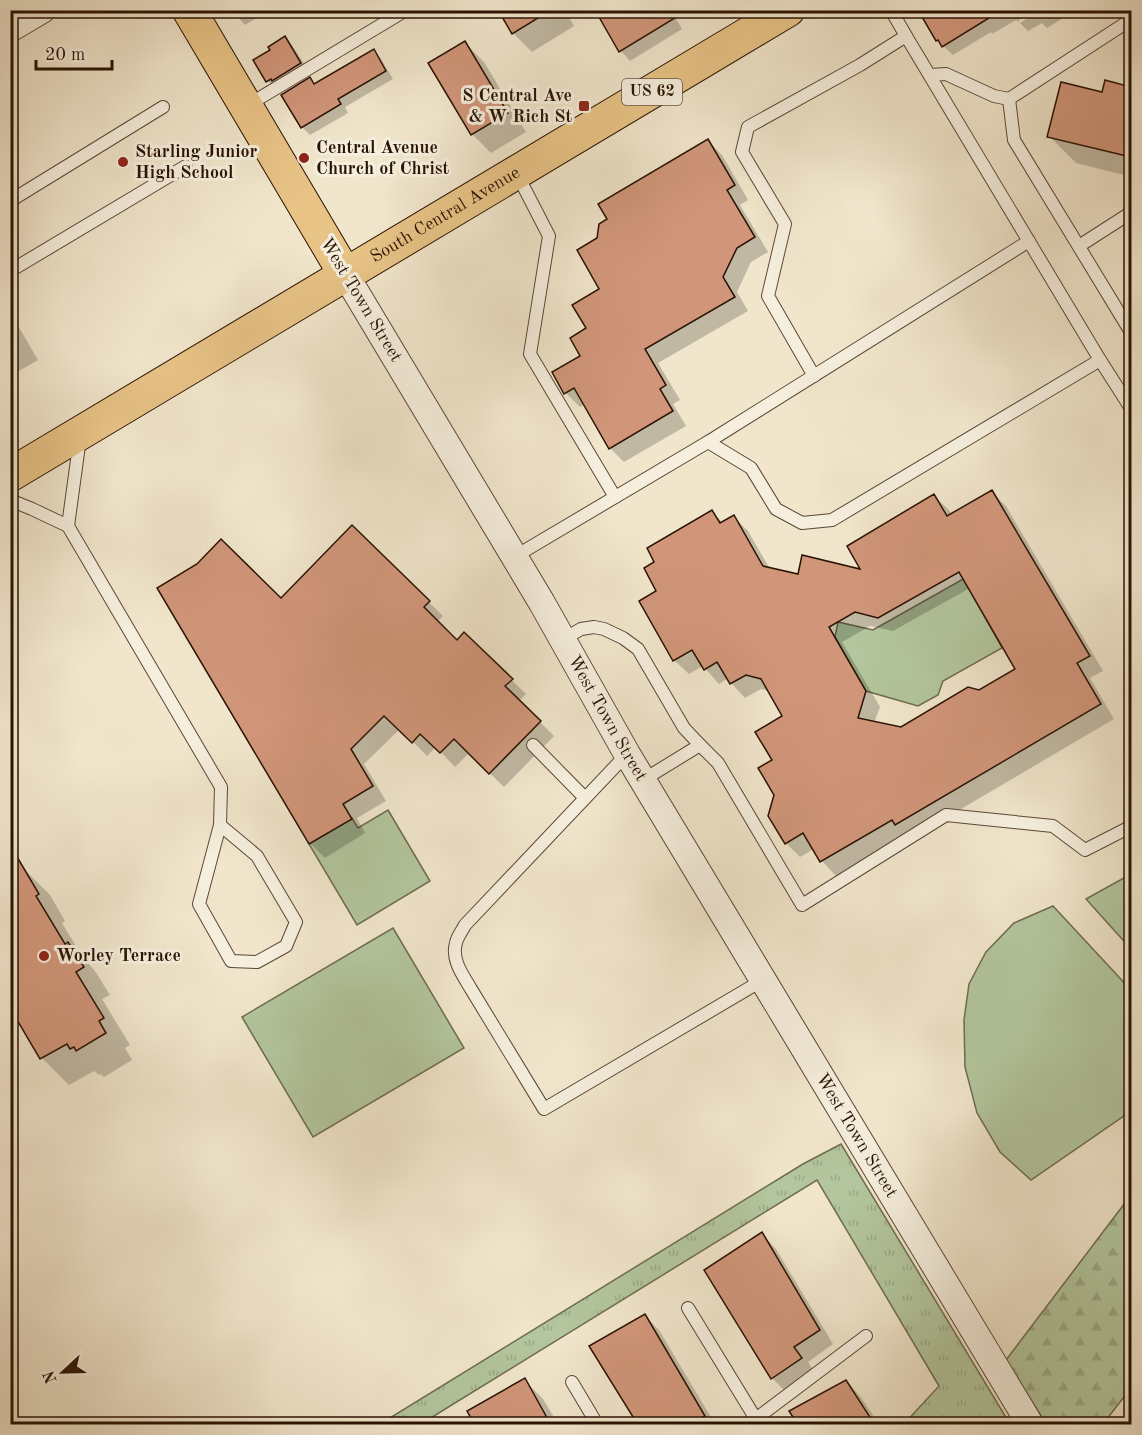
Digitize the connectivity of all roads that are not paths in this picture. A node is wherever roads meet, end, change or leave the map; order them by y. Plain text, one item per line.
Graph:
1 (42, 10) edge
2 (189, 10) edge
3 (406, 10) edge
4 (891, 10) edge
5 (775, 14) edge
6 (1131, 19) edge
7 (10, 29) edge
8 (906, 36) junction
9 (930, 75) junction
10 (1009, 99) junction
11 (246, 106) junction
12 (163, 107) dead end
13 (186, 166) dead end
14 (516, 173) junction
15 (10, 201) edge
16 (1131, 212) edge
17 (1029, 241) junction
18 (1079, 246) junction
19 (10, 271) edge
20 (345, 274) junction
21 (1131, 334) edge
22 (1100, 360) junction
23 (814, 376) junction
24 (1131, 410) edge
25 (80, 434) junction
26 (708, 442) junction
27 (10, 475) edge
28 (615, 497) junction
29 (10, 500) edge
30 (68, 526) junction
31 (514, 557) junction
32 (562, 640) junction
33 (533, 746) dead end
34 (700, 746) junction
35 (627, 754) junction
36 (643, 780) junction
37 (585, 798) junction
38 (220, 825) junction
39 (1131, 826) edge
40 (763, 980) junction
41 (688, 1308) dead end
42 (866, 1336) dead end
43 (572, 1382) dead end
44 (755, 1423) edge
45 (597, 1425) edge
46 (1030, 1425) edge

1 - 7 street
2 - 11 main road, West Town Street
3 - 11 lane
4 - 8 lane
5 - 14 main road, South Central Avenue / US 62
6 - 10 lane
8 - 9 lane
8 - 23 lane
9 - 10 lane
9 - 17 lane
10 - 18 lane
11 - 20 main road, West Town Street
12 - 15 lane
13 - 19 lane
14 - 20 main road, South Central Avenue / US 62
14 - 28 lane
16 - 18 lane
17 - 22 lane
17 - 23 lane
18 - 21 lane
20 - 25 main road, South Central Avenue
20 - 31 street, West Town Street
22 - 24 lane
22 - 26 lane
23 - 26 lane
25 - 27 main road, South Central Avenue
25 - 30 lane
26 - 28 lane
28 - 31 lane
29 - 30 lane
30 - 38 lane
31 - 32 street, West Town Street
32 - 34 lane
32 - 35 street, West Town Street
33 - 37 lane
34 - 36 lane
34 - 39 lane
35 - 36 street, West Town Street
35 - 37 lane
36 - 40 street, West Town Street
37 - 40 lane
38 - 38 lane
40 - 46 street, West Town Street
41 - 44 lane
42 - 44 lane
43 - 45 lane

